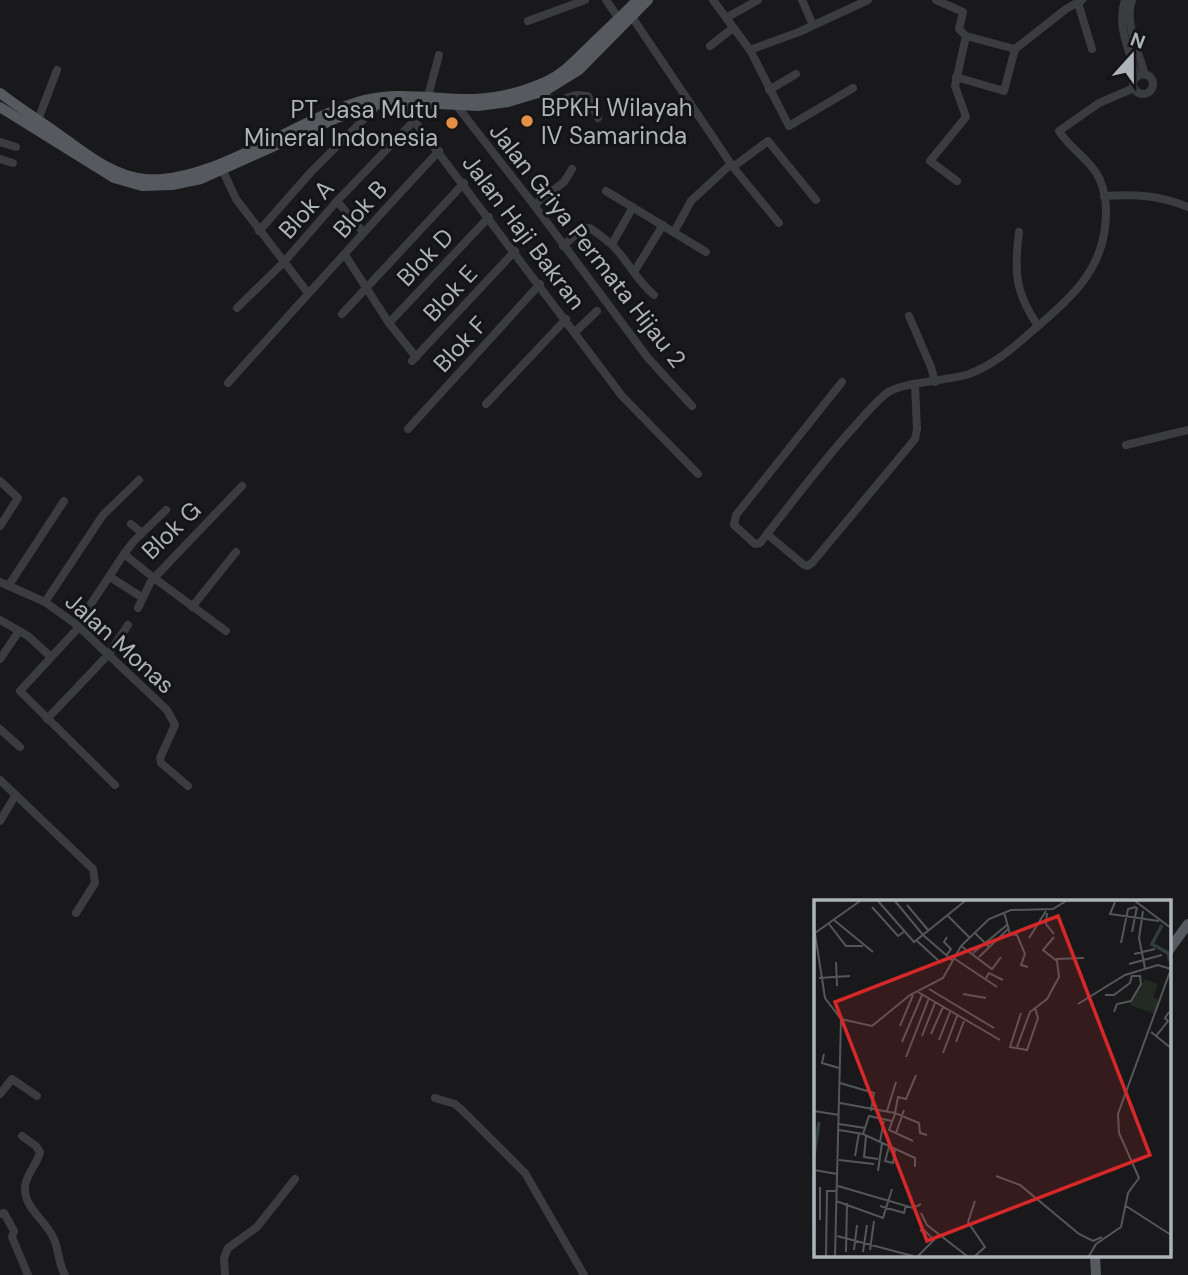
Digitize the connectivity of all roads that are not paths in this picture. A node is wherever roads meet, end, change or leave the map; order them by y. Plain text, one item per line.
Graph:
1 (557, 0) edge
2 (585, 0) edge
3 (606, 0) edge
4 (637, 0) edge
5 (648, 0) edge
6 (713, 0) edge
7 (758, 0) edge
8 (802, 0) edge
9 (868, 0) edge
10 (936, 0) edge
11 (1125, 0) edge
12 (1132, 0) edge
13 (1080, 1) edge
14 (951, 3) edge
15 (562, 9) junction
16 (632, 17) junction
17 (726, 18) junction
18 (528, 21) dead end
19 (621, 22) junction
20 (813, 25) junction
21 (733, 27) junction
22 (966, 36) junction
23 (710, 46) dead end
24 (1015, 49) junction
25 (750, 50) junction
26 (1092, 50) dead end
27 (439, 55) dead end
28 (57, 70) dead end
29 (796, 74) dead end
30 (1141, 76) junction
31 (956, 77) junction
32 (853, 88) dead end
33 (1134, 88) junction
34 (769, 90) junction
35 (545, 91) junction
36 (530, 92) junction
37 (1, 95) edge
38 (428, 96) junction
39 (400, 102) junction
40 (378, 104) junction
41 (457, 106) junction
42 (0, 107) edge
43 (597, 118) dead end
44 (38, 120) junction
45 (414, 121) junction
46 (0, 142) edge
47 (16, 147) dead end
48 (439, 151) junction
49 (0, 159) edge
50 (13, 163) dead end
51 (732, 165) junction
52 (222, 169) junction
53 (572, 169) dead end
54 (957, 181) dead end
55 (464, 183) junction
56 (606, 191) dead end
57 (1104, 197) junction
58 (816, 200) dead end
59 (337, 201) junction
60 (534, 205) junction
61 (633, 207) junction
62 (1188, 208) edge
63 (489, 217) junction
64 (779, 223) dead end
65 (663, 225) junction
66 (259, 231) junction
67 (363, 232) junction
68 (674, 232) junction
69 (1019, 232) dead end
70 (612, 244) junction
71 (563, 246) junction
72 (515, 251) junction
73 (706, 253) dead end
74 (345, 255) junction
75 (284, 262) junction
76 (634, 272) junction
77 (540, 284) junction
78 (366, 288) junction
79 (308, 293) junction
80 (654, 295) dead end
81 (237, 309) dead end
82 (597, 311) dead end
83 (342, 314) dead end
84 (909, 316) dead end
85 (566, 319) junction
86 (389, 323) junction
87 (1038, 326) junction
88 (575, 332) junction
89 (842, 382) dead end
90 (935, 382) junction
91 (228, 383) dead end
92 (915, 385) junction
93 (486, 404) dead end
94 (692, 406) dead end
95 (408, 429) dead end
96 (1188, 430) edge
97 (1126, 445) dead end
98 (698, 474) dead end
99 (139, 480) dead end
100 (0, 481) edge
101 (242, 486) dead end
102 (64, 501) dead end
103 (166, 510) dead end
104 (131, 524) dead end
105 (0, 526) edge
106 (142, 533) junction
107 (767, 534) junction
108 (236, 552) dead end
109 (124, 554) junction
110 (110, 577) junction
111 (154, 578) junction
112 (4, 584) edge
113 (140, 596) dead end
114 (45, 602) junction
115 (192, 607) junction
116 (138, 608) dead end
117 (0, 620) edge
118 (128, 625) dead end
119 (78, 626) junction
120 (19, 631) junction
121 (226, 631) dead end
122 (108, 655) junction
123 (51, 657) junction
124 (0, 659) edge
125 (47, 719) junction
126 (0, 729) edge
127 (20, 747) dead end
128 (0, 780) edge
129 (115, 785) dead end
130 (188, 786) dead end
131 (15, 796) junction
132 (0, 821) edge
133 (76, 913) dead end
134 (1188, 925) edge
135 (1170, 949) edge
136 (0, 1094) edge
137 (37, 1096) dead end
138 (435, 1098) dead end
139 (22, 1136) dead end
140 (295, 1179) dead end
141 (0, 1214) edge
142 (28, 1275) edge
143 (65, 1275) edge
144 (225, 1275) edge
145 (584, 1275) edge

1 - 15 street
2 - 15 street
3 - 19 street
4 - 19 main road
5 - 16 main road
6 - 17 street
7 - 17 street
8 - 20 street
9 - 20 street
10 - 14 street
11 - 30 street
12 - 30 street
13 - 24 street
13 - 26 street
14 - 22 street
15 - 18 street
16 - 19 main road
16 - 51 street
17 - 21 street
19 - 35 main road
19 - 36 main road
20 - 25 street
21 - 23 street
21 - 25 street
22 - 24 street
22 - 31 street
24 - 31 street
25 - 34 street
27 - 38 street
28 - 44 street
29 - 34 street
30 - 33 street
30 - 33 street
31 - 54 street
32 - 34 street
33 - 57 street
35 - 36 main road
35 - 43 street
36 - 38 main road
36 - 41 main road
37 - 44 main road
38 - 44 main road
39 - 40 main road
39 - 41 main road
39 - 45 street, Jalan Haji Bakran
40 - 52 main road
40 - 66 street
41 - 60 street, Jalan Griya Permata Hijau 2
42 - 52 main road
45 - 48 street, Jalan Haji Bakran
45 - 59 street, Blok A
46 - 47 street
48 - 55 street, Jalan Haji Bakran
48 - 67 street, Blok B
49 - 50 street
51 - 58 street
51 - 64 street
51 - 68 street
52 - 66 street
53 - 60 street
55 - 63 street, Jalan Haji Bakran
55 - 78 street
56 - 61 street
57 - 62 street
57 - 87 street
59 - 67 street
59 - 75 street, Blok A
60 - 71 street, Jalan Griya Permata Hijau 2
61 - 65 street
61 - 70 street
63 - 72 street, Jalan Haji Bakran
63 - 86 street, Blok D
65 - 68 street
65 - 76 street
66 - 75 street
67 - 74 street, Blok B
68 - 73 street
69 - 87 street
70 - 71 street
70 - 76 street
71 - 94 street, Jalan Griya Permata Hijau 2
72 - 77 street, Jalan Haji Bakran
72 - 86 street, Blok E
74 - 78 street
74 - 79 street, Blok B
75 - 79 street
75 - 81 street, Blok A
76 - 80 street
77 - 85 street, Jalan Haji Bakran
77 - 95 street, Blok F
78 - 83 street
78 - 86 street
79 - 91 street, Blok B
82 - 88 street
84 - 90 street
85 - 88 street, Jalan Haji Bakran
85 - 93 street
87 - 90 street
88 - 98 street, Jalan Haji Bakran
89 - 107 street
90 - 92 street
92 - 107 street
92 - 107 street
96 - 97 street
99 - 114 street
100 - 105 street
101 - 111 street, Blok G
102 - 112 street
103 - 106 street
104 - 106 street
106 - 109 street
108 - 115 street
109 - 110 street, Blok G
109 - 111 street, Blok G
110 - 113 street
110 - 119 street, Blok G
111 - 115 street
111 - 116 street
112 - 114 street, Jalan Monas
114 - 119 street, Jalan Monas
115 - 121 street
117 - 120 street
118 - 122 street
119 - 122 street, Jalan Monas
119 - 123 street, Blok G
120 - 123 street
120 - 124 street
122 - 125 street
122 - 130 street, Jalan Monas
123 - 125 street, Blok G
125 - 129 street
126 - 127 street
128 - 131 street
131 - 132 street
131 - 133 street
134 - 135 main road
136 - 137 street
138 - 145 street
139 - 143 street
140 - 144 street
141 - 142 street

